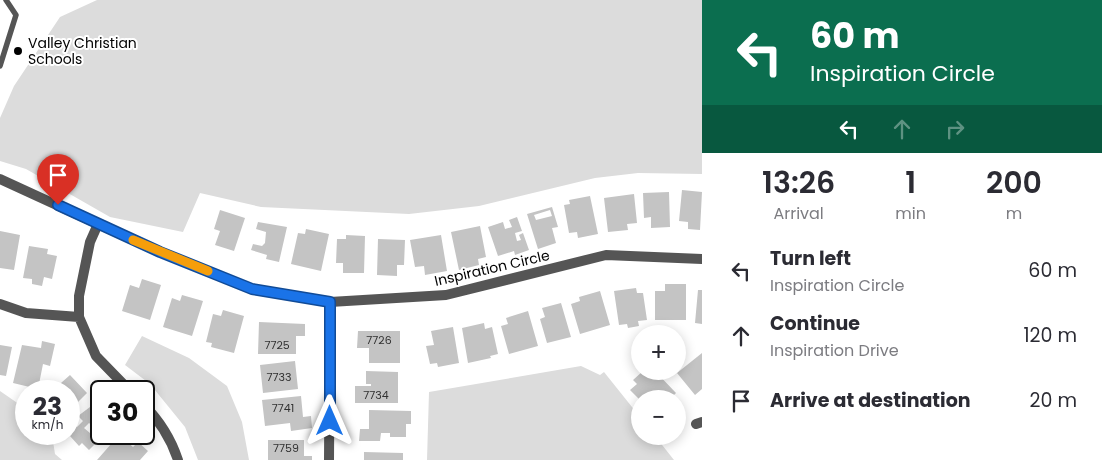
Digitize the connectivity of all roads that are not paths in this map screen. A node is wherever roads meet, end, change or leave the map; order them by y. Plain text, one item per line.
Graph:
1 (4, 0) edge
2 (0, 3) edge
3 (0, 66) edge
4 (0, 179) edge
5 (98, 224) junction
6 (702, 260) edge
7 (330, 302) junction
8 (0, 304) edge
9 (78, 317) junction
10 (119, 380) edge
11 (155, 419) edge
12 (178, 460) edge
13 (329, 460) edge

1 - 2 lane
1 - 3 lane
4 - 5 street, Inspiration Circle
5 - 7 street, Inspiration Circle
5 - 9 street
6 - 7 street, Inspiration Circle
7 - 13 street
8 - 9 street
9 - 10 street
11 - 12 street

